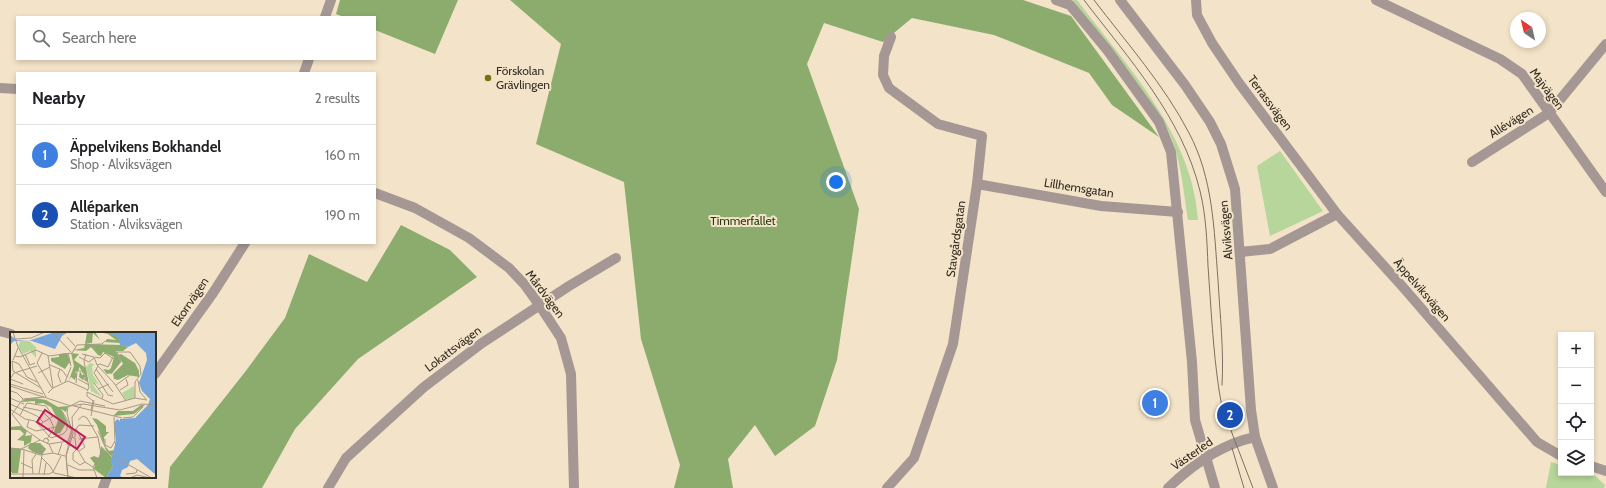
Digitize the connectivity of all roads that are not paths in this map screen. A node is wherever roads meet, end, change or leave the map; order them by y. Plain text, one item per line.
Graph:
1 (1056, 0) edge
2 (1120, 0) edge
3 (1196, 0) edge
4 (1376, 0) edge
5 (328, 1) edge
6 (325, 16) edge
7 (891, 37) dead end
8 (1606, 44) edge
9 (309, 60) edge
10 (304, 72) edge
11 (0, 88) edge
12 (16, 89) edge
13 (1549, 113) junction
14 (1472, 162) dead end
15 (977, 184) junction
16 (1606, 192) edge
17 (376, 194) edge
18 (1178, 212) junction
19 (1337, 214) junction
20 (244, 244) edge
21 (1240, 252) junction
22 (616, 258) dead end
23 (540, 306) junction
24 (0, 331) edge
25 (10, 334) edge
26 (156, 373) edge
27 (1255, 437) junction
28 (1558, 454) edge
29 (1206, 460) junction
30 (1594, 467) edge
31 (1606, 471) edge
32 (106, 478) edge
33 (103, 488) edge
34 (328, 488) edge
35 (574, 488) edge
36 (887, 488) edge
37 (1168, 488) edge
38 (1215, 488) edge
39 (1273, 488) edge

1 - 18 street
2 - 21 street, Alviksvägen
3 - 19 street, Terrassvägen
4 - 13 street, Majvägen
5 - 6 street
7 - 15 street, Stavgårdsgatan
8 - 13 street, Allévägen
9 - 10 street
11 - 12 street
13 - 14 street, Allévägen
13 - 16 street, Majvägen
15 - 18 street, Lillhemsgatan
15 - 36 street, Stavgårdsgatan
17 - 23 street, Mårdvägen
18 - 29 street
19 - 21 street
19 - 28 street, Äppelviksvägen
20 - 26 street, Ekorrvägen
21 - 27 street, Alviksvägen
22 - 23 street, Lokattsvägen
23 - 34 street, Lokattsvägen
23 - 35 street, Mårdvägen
24 - 25 street
27 - 29 street, Västerled
27 - 39 street, Alviksvägen
29 - 37 street, Västerled
29 - 38 street
30 - 31 street
32 - 33 street

